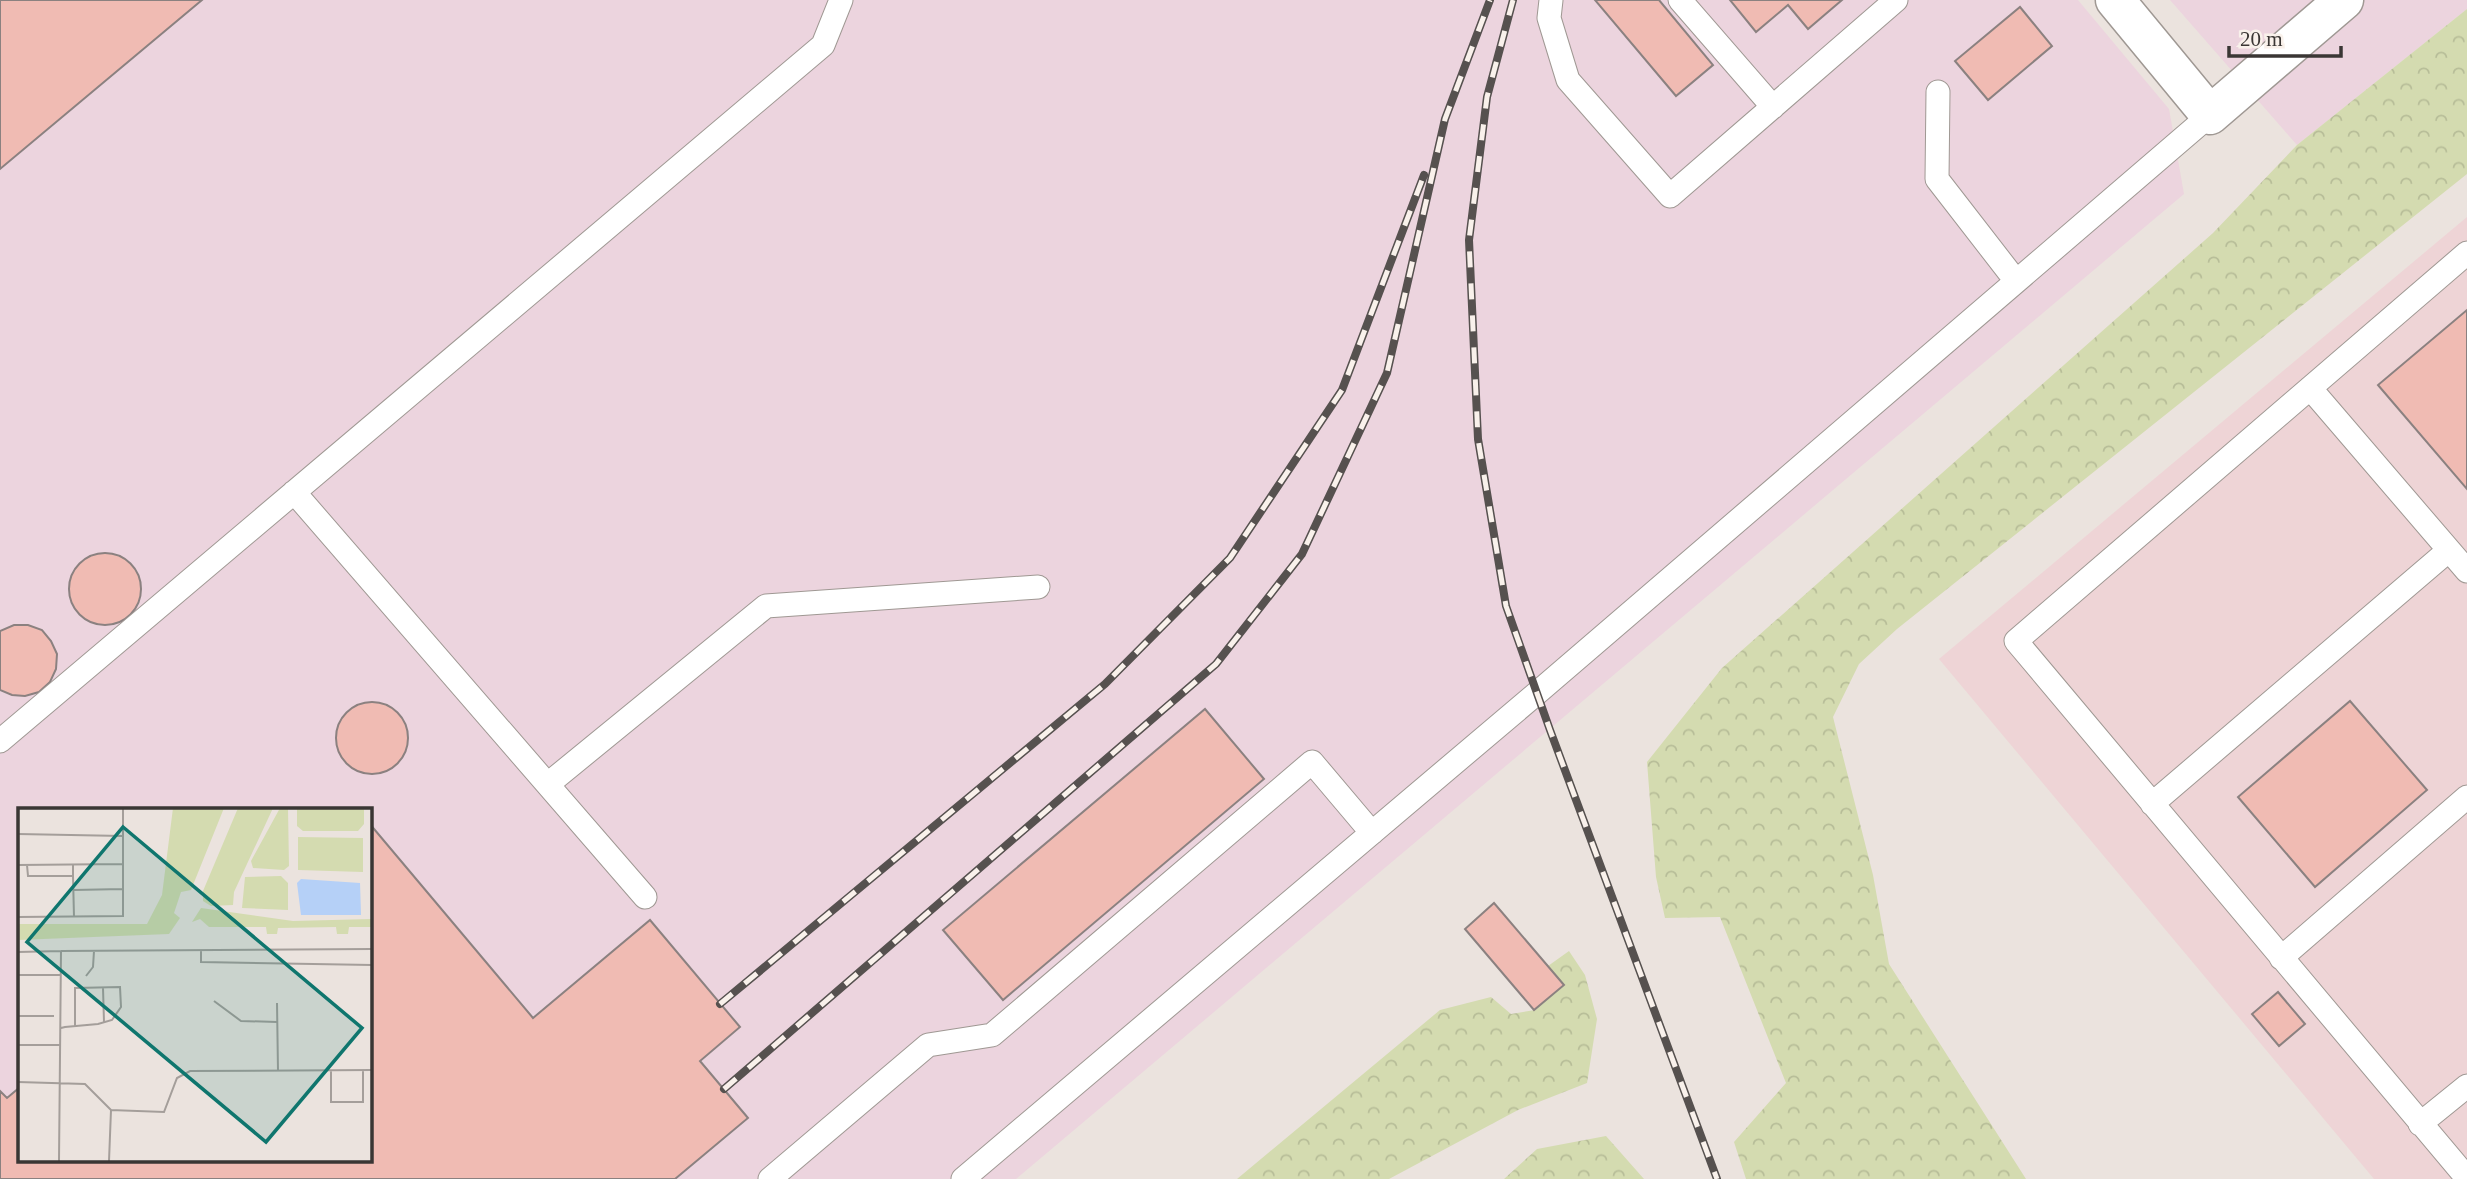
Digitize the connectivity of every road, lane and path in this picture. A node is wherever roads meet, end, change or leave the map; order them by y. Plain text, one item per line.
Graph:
1 (841, 0) edge
2 (1551, 0) edge
3 (1680, 0) edge
4 (1896, 0) edge
5 (2115, 0) edge
6 (2344, 0) edge
7 (1938, 92) dead end
8 (1773, 107) junction
9 (2210, 115) junction
10 (2467, 253) edge
11 (2016, 281) junction
12 (2310, 388) junction
13 (294, 492) junction
14 (2449, 550) junction
15 (2467, 571) edge
16 (1038, 587) dead end
17 (0, 741) edge
18 (548, 784) junction
19 (2467, 797) edge
20 (2152, 804) junction
21 (1371, 833) junction
22 (645, 897) dead end
23 (2281, 957) junction
24 (2467, 1086) edge
25 (2420, 1124) junction
26 (2467, 1178) edge
27 (769, 1179) edge
28 (963, 1179) edge

1 - 13 lane
2 - 8 lane
3 - 8 lane
4 - 8 lane
5 - 9 street
6 - 9 street
7 - 11 lane
9 - 11 lane
10 - 12 lane
11 - 21 lane
12 - 14 lane
12 - 20 lane
13 - 17 lane
13 - 18 lane
14 - 15 lane
14 - 20 lane
16 - 18 lane
18 - 22 lane
19 - 23 lane
20 - 23 lane
21 - 27 lane
21 - 28 lane
23 - 25 lane
24 - 25 lane
25 - 26 lane

